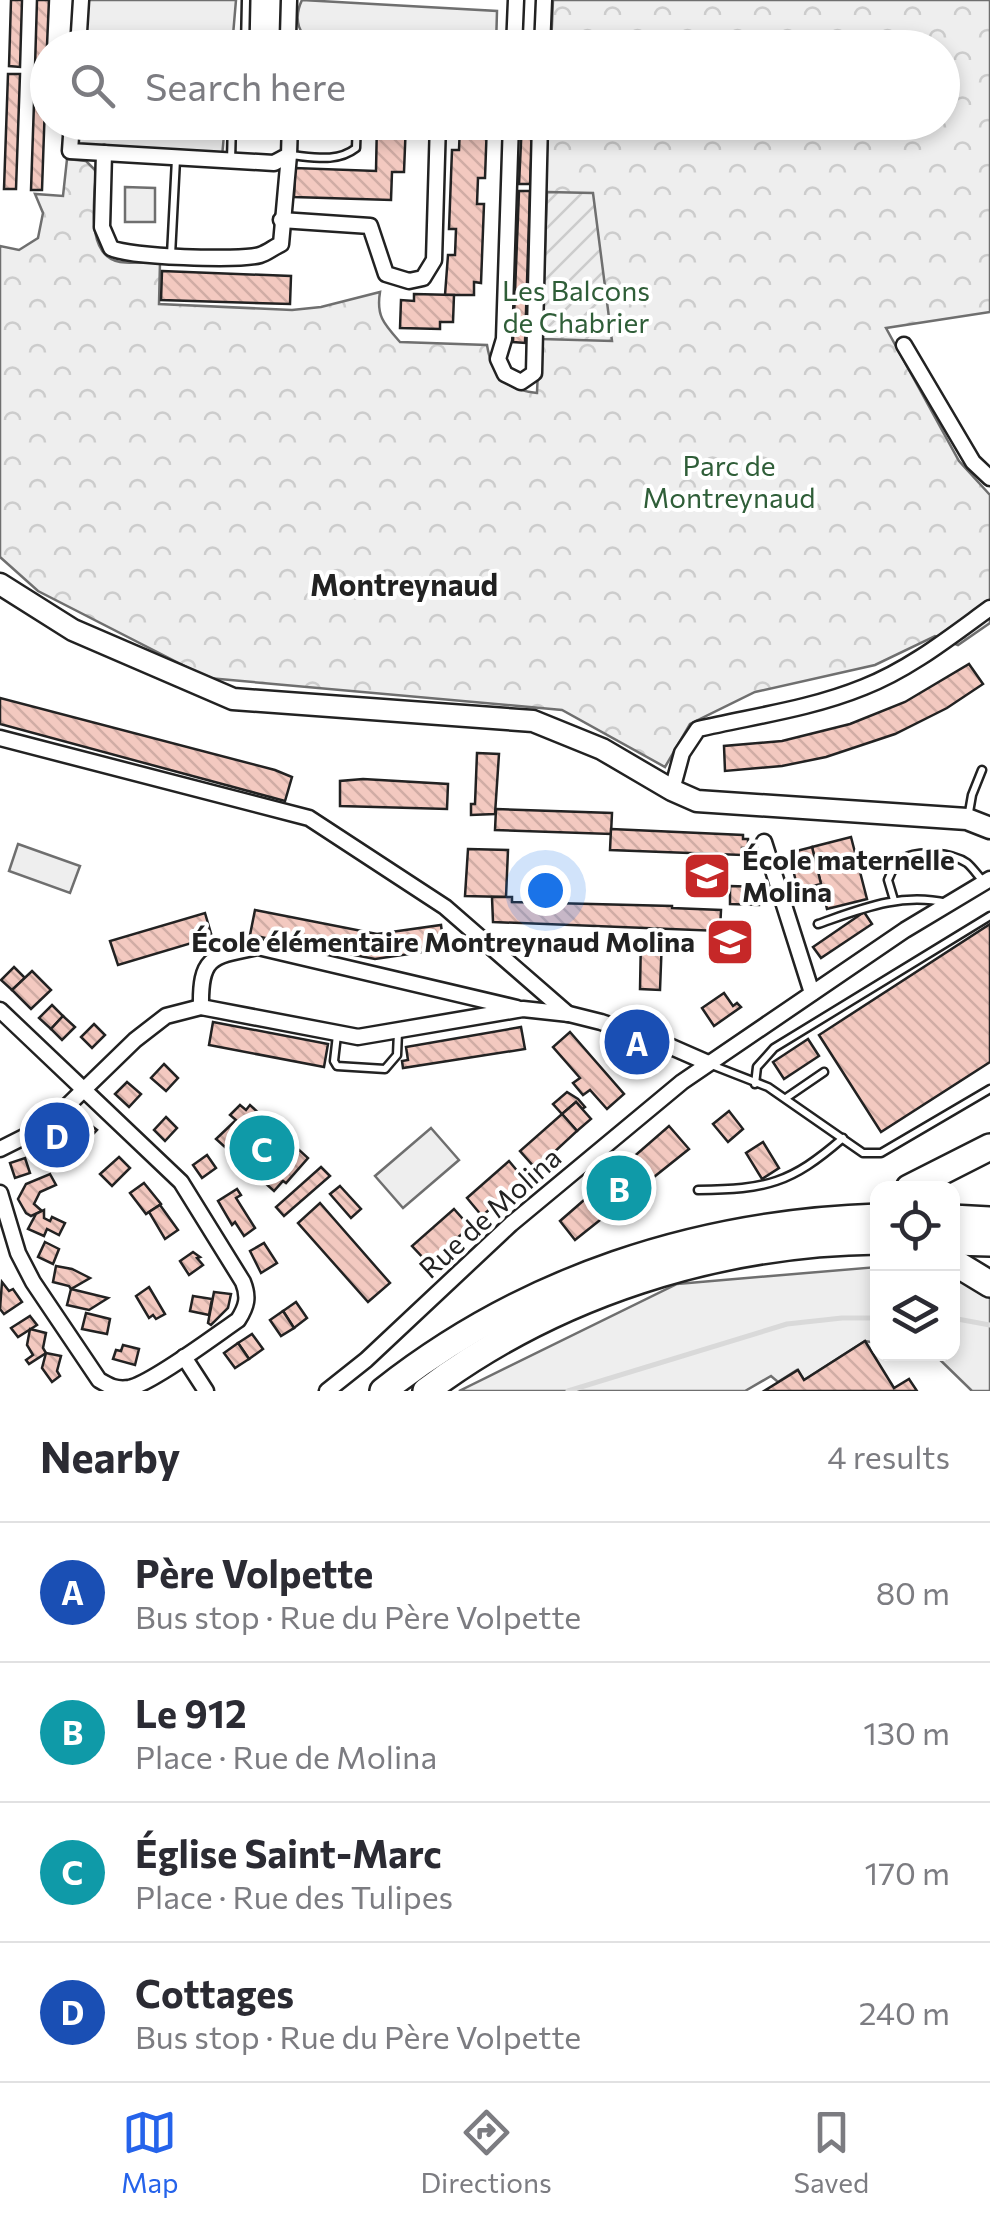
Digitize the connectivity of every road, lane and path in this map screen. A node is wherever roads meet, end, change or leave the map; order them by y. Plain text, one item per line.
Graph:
1 (81, 0) edge
2 (246, 0) edge
3 (289, 0) edge
4 (516, 0) edge
5 (544, 0) edge
6 (79, 30) edge
7 (245, 30) edge
8 (288, 30) edge
9 (515, 30) edge
10 (543, 30) edge
11 (71, 140) edge
12 (232, 140) edge
13 (289, 140) edge
14 (356, 140) edge
15 (437, 140) edge
16 (511, 140) edge
17 (540, 140) edge
18 (104, 153) junction
19 (289, 156) junction
20 (176, 159) junction
21 (231, 161) junction
22 (281, 220) junction
23 (171, 255) junction
24 (904, 345) dead end
25 (990, 478) edge
26 (0, 584) edge
27 (990, 608) edge
28 (0, 738) edge
29 (982, 770) dead end
30 (672, 790) junction
31 (968, 819) junction
32 (990, 828) edge
33 (764, 842) dead end
34 (990, 845) edge
35 (987, 881) edge
36 (894, 900) junction
37 (948, 904) junction
38 (990, 916) edge
39 (818, 924) dead end
40 (812, 993) junction
41 (201, 1007) junction
42 (523, 1009) junction
43 (0, 1010) edge
44 (569, 1014) junction
45 (398, 1030) junction
46 (337, 1033) junction
47 (708, 1063) junction
48 (824, 1072) dead end
49 (755, 1084) junction
50 (990, 1089) edge
51 (82, 1090) junction
52 (786, 1098) junction
53 (843, 1138) junction
54 (990, 1148) edge
55 (0, 1149) edge
56 (923, 1181) edge
57 (698, 1190) dead end
58 (0, 1193) edge
59 (870, 1202) edge
60 (838, 1218) junction
61 (870, 1218) edge
62 (960, 1218) edge
63 (990, 1220) edge
64 (870, 1242) edge
65 (960, 1242) edge
66 (990, 1243) edge
67 (960, 1266) edge
68 (990, 1284) edge
69 (184, 1357) junction
70 (206, 1391) edge
71 (327, 1391) edge
72 (382, 1391) edge
73 (426, 1391) edge

1 - 6 street
2 - 7 lane
3 - 8 street
4 - 9 street
5 - 10 street
11 - 18 street
12 - 21 lane
13 - 19 street
14 - 19 lane
15 - 22 street
16 - 17 street
18 - 20 street
18 - 23 street
19 - 21 street
19 - 22 street
20 - 21 street
20 - 23 lane
22 - 23 street
24 - 25 street
26 - 30 street
27 - 30 street
28 - 44 street
29 - 31 lane
30 - 31 street
31 - 32 street
31 - 34 street
33 - 40 street
35 - 36 lane
35 - 37 street, Rue de Molina
36 - 37 lane
36 - 39 lane
37 - 40 street, Rue de Molina
38 - 49 lane
40 - 47 street, Rue de Molina
41 - 42 street
41 - 46 street
41 - 51 street
42 - 44 street
42 - 45 street
43 - 51 street
44 - 47 street
45 - 46 street
45 - 46 lane
47 - 49 lane
47 - 71 street, Rue de Molina
48 - 52 lane
49 - 52 lane
50 - 53 lane
51 - 55 street
51 - 69 street
52 - 53 lane
53 - 57 lane
54 - 56 highway
58 - 69 street
59 - 60 highway
60 - 61 highway
60 - 72 highway
62 - 63 highway
64 - 73 highway
65 - 66 highway
67 - 68 highway
69 - 70 street

